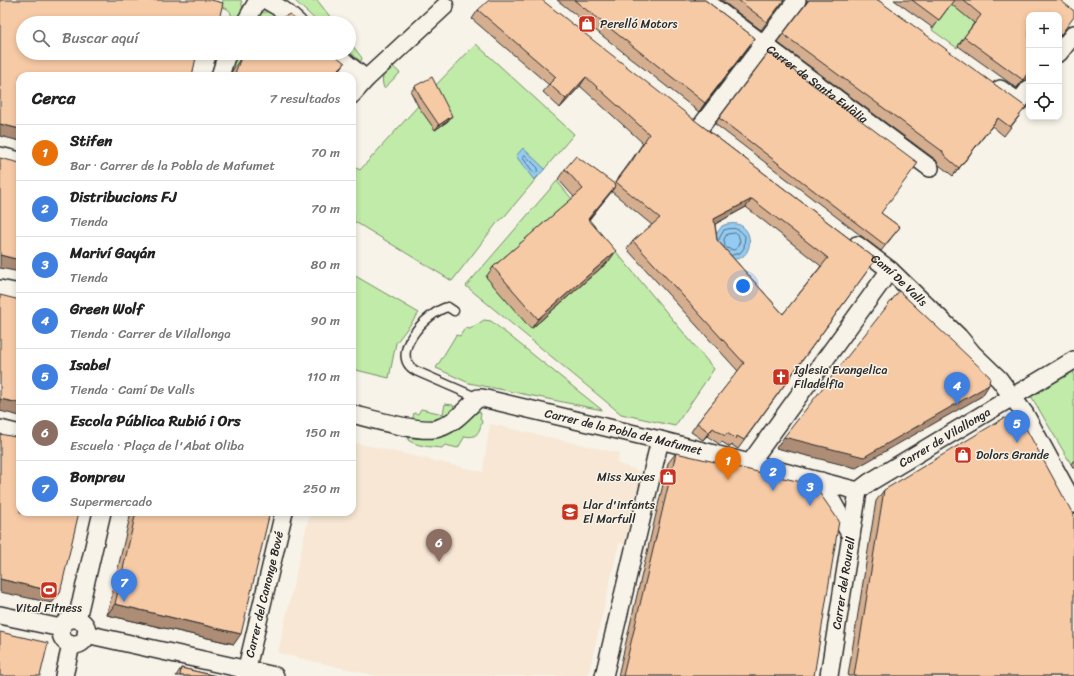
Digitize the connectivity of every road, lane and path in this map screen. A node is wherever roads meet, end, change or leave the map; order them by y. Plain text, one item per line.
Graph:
1 (258, 0) edge
2 (266, 0) edge
3 (704, 0) edge
4 (797, 0) edge
5 (445, 6) dead end
6 (249, 16) edge
7 (290, 16) edge
8 (1074, 34) edge
9 (763, 44) junction
10 (1062, 48) edge
11 (225, 60) edge
12 (343, 60) edge
13 (221, 72) edge
14 (366, 79) junction
15 (986, 79) edge
16 (356, 90) edge
17 (1024, 96) edge
18 (701, 126) edge
19 (0, 156) edge
20 (16, 160) edge
21 (930, 168) dead end
22 (845, 235) edge
23 (890, 270) junction
24 (0, 289) edge
25 (16, 292) edge
26 (454, 311) dead end
27 (1074, 360) edge
28 (1013, 397) junction
29 (480, 398) junction
30 (356, 415) edge
31 (0, 429) edge
32 (16, 433) edge
33 (660, 440) junction
34 (750, 463) junction
35 (821, 481) junction
36 (858, 491) junction
37 (1074, 504) edge
38 (101, 516) edge
39 (283, 516) edge
40 (851, 536) junction
41 (0, 615) edge
42 (77, 619) junction
43 (61, 628) junction
44 (86, 634) junction
45 (71, 645) junction
46 (245, 673) edge
47 (64, 676) edge
48 (274, 676) edge
49 (604, 676) edge
50 (829, 676) edge

1 - 6 street
2 - 7 street
3 - 9 street, Carrer de Santa Eulàlia
4 - 9 street
5 - 14 street
8 - 10 street
9 - 18 street
9 - 21 street, Carrer de Santa Eulàlia
11 - 13 street
12 - 14 street
14 - 16 street
15 - 17 street
19 - 20 street
22 - 23 street, Camí De Valls
23 - 28 street, Camí De Valls
23 - 34 street
24 - 25 street
26 - 29 lane
27 - 28 street, Carrer de Vilallonga
28 - 36 street, Carrer de Vilallonga
28 - 37 street, Camí De Valls
29 - 30 street
29 - 33 street, Carrer de la Pobla de Mafumet
31 - 32 street
33 - 34 street, Carrer de la Pobla de Mafumet
33 - 49 street
34 - 35 street, Carrer de la Pobla de Mafumet
35 - 36 street, Carrer de la Pobla de Mafumet
35 - 40 street
36 - 40 street, Carrer del Rourell
38 - 42 street
39 - 46 street, Carrer del Canonge Bové
40 - 50 street, Carrer del Rourell
41 - 43 street
42 - 43 street
42 - 44 street
43 - 45 street
44 - 45 street
44 - 46 street
45 - 47 street
46 - 48 street

